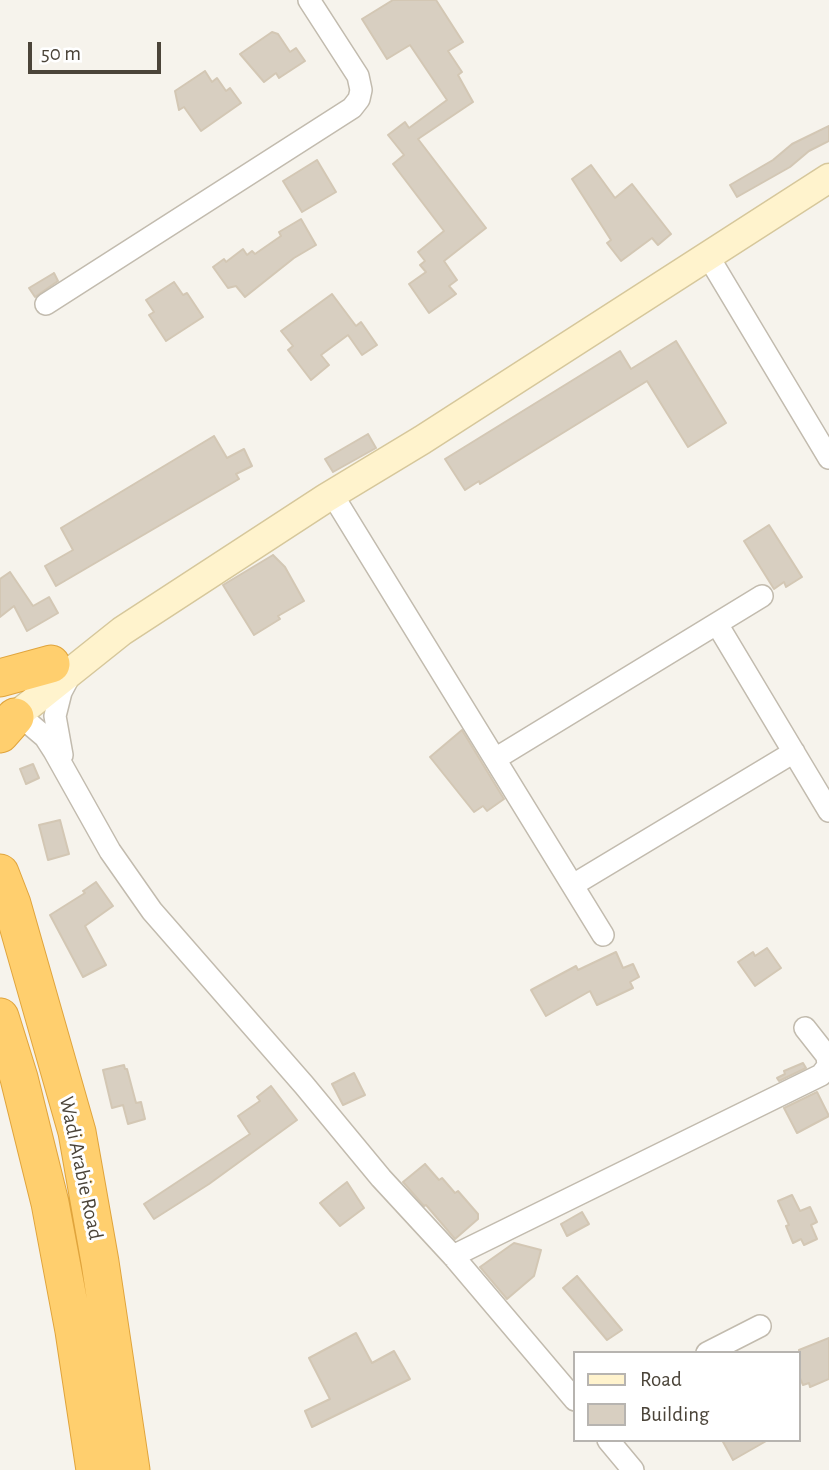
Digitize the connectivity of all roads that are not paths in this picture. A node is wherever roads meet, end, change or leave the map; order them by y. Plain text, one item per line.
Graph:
1 (309, 0) edge
2 (829, 178) edge
3 (708, 256) junction
4 (46, 304) dead end
5 (829, 458) edge
6 (332, 494) junction
7 (762, 596) dead end
8 (717, 624) junction
9 (62, 668) junction
10 (0, 678) edge
11 (7, 716) edge
12 (794, 752) junction
13 (495, 759) junction
14 (65, 767) junction
15 (829, 811) edge
16 (0, 873) edge
17 (573, 885) junction
18 (603, 935) dead end
19 (0, 1017) edge
20 (805, 1028) dead end
21 (453, 1256) junction
22 (760, 1326) dead end
23 (711, 1351) edge
24 (574, 1399) edge
25 (610, 1442) edge
26 (95, 1470) edge
27 (131, 1470) edge
28 (633, 1470) edge

1 - 4 street
2 - 3 main road
3 - 5 street
3 - 6 main road
6 - 9 main road
6 - 13 street
7 - 8 street
8 - 12 street
8 - 13 street
9 - 10 highway
9 - 11 main road
9 - 14 street
11 - 14 street
12 - 15 street
12 - 17 street
13 - 17 street
14 - 21 street
16 - 27 highway, Wadi Arabie Road
17 - 18 street
19 - 26 highway, Wadi Arabie Road
20 - 21 street
21 - 24 street
22 - 23 street
25 - 28 street

